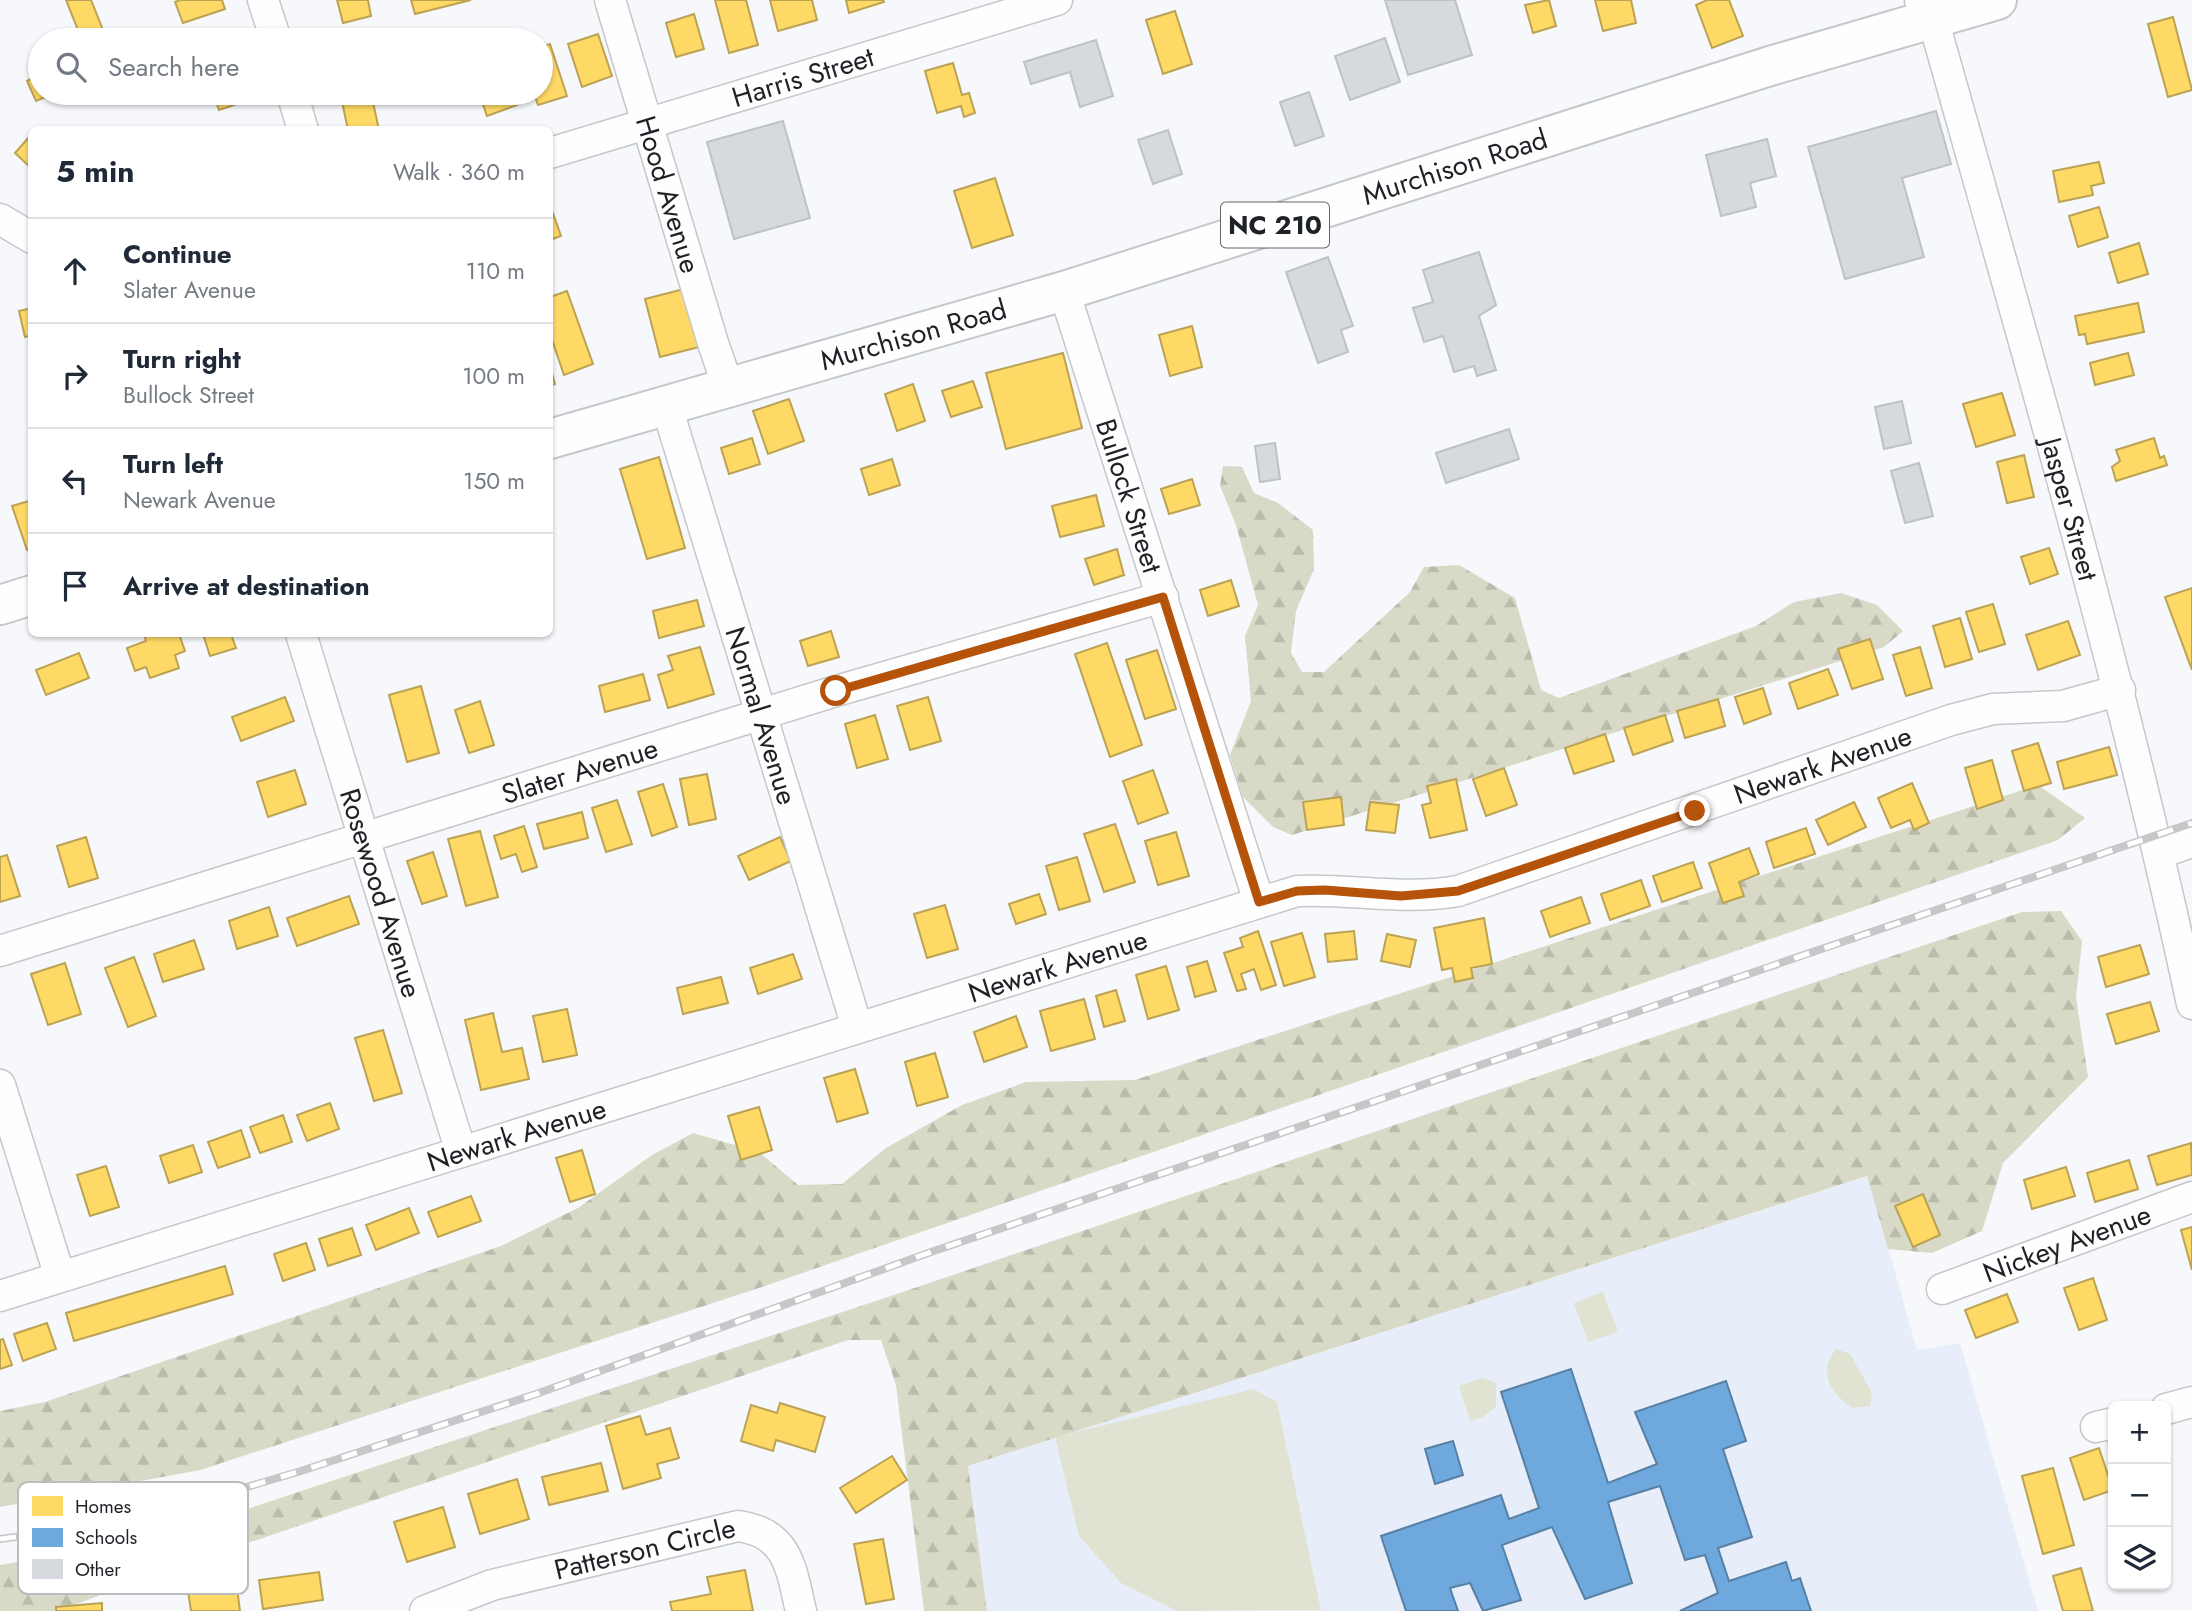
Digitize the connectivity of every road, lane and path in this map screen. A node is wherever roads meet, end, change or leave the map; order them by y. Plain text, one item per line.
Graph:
1 (263, 0) edge
2 (610, 0) edge
3 (1057, 0) edge
4 (1997, 0) edge
5 (1927, 9) edge
6 (272, 28) edge
7 (296, 105) edge
8 (648, 124) junction
9 (302, 126) edge
10 (553, 152) edge
11 (0, 219) edge
12 (28, 236) edge
13 (1064, 291) junction
14 (733, 386) junction
15 (666, 404) junction
16 (553, 438) edge
17 (28, 596) edge
18 (1163, 597) junction
19 (0, 605) edge
20 (302, 637) edge
21 (2120, 690) junction
22 (761, 714) junction
23 (364, 836) junction
24 (2192, 842) edge
25 (2160, 853) junction
26 (1259, 902) junction
27 (0, 951) edge
28 (2192, 1004) edge
29 (857, 1027) junction
30 (0, 1085) edge
31 (461, 1152) junction
32 (2192, 1197) edge
33 (60, 1277) junction
34 (1941, 1289) dead end
35 (0, 1296) edge
36 (2192, 1402) edge
37 (2171, 1408) edge
38 (436, 1609) edge
39 (801, 1611) edge

1 - 6 street
2 - 8 street, Hood Avenue
3 - 8 street, Harris Street
4 - 5 main road, Murchison Road / NC 210
5 - 13 main road, Murchison Road / NC 210
5 - 21 street, Jasper Street
7 - 9 street
8 - 10 street, Harris Street
8 - 14 street, Hood Avenue
11 - 12 street
13 - 14 main road, Murchison Road / NC 210
13 - 18 street, Bullock Street
14 - 15 main road, Murchison Road / NC 210
15 - 16 main road, Murchison Road / NC 210
15 - 22 street, Normal Avenue
17 - 19 main road
18 - 22 street, Slater Avenue
18 - 26 street, Bullock Street
20 - 23 street, Rosewood Avenue
21 - 25 street, Jasper Street
21 - 26 street, Newark Avenue
22 - 23 street, Slater Avenue
22 - 29 street, Normal Avenue
23 - 27 street, Slater Avenue
23 - 31 street, Rosewood Avenue
24 - 25 street
25 - 28 street, Jasper Street
26 - 29 street, Newark Avenue
29 - 31 street, Newark Avenue
30 - 33 street
31 - 33 street, Newark Avenue
32 - 34 street, Nickey Avenue
33 - 35 street, Newark Avenue
36 - 37 street
38 - 39 street, Patterson Circle

